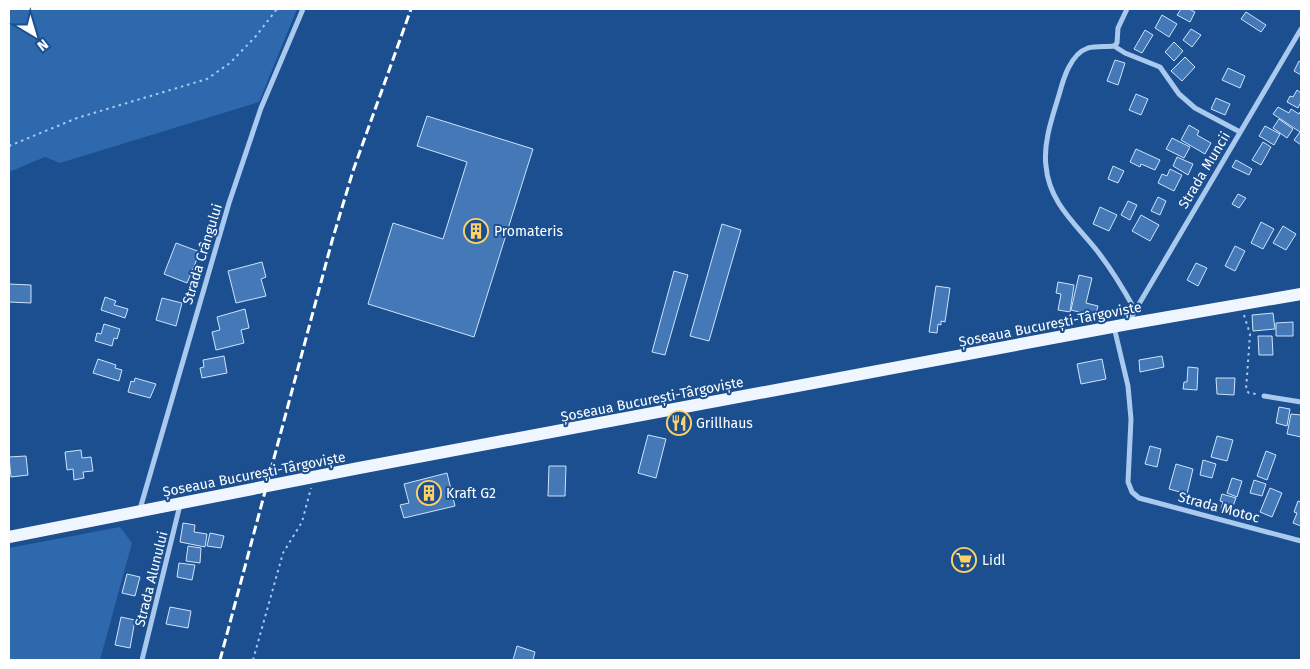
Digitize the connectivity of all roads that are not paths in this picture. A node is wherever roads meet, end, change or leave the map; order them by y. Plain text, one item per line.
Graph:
1 (303, 9) edge
2 (1127, 9) edge
3 (1301, 29) edge
4 (1114, 46) junction
5 (1240, 132) junction
6 (1301, 294) edge
7 (1135, 310) junction
8 (1128, 324) junction
9 (1114, 327) junction
10 (1264, 396) road end
11 (1301, 402) edge
12 (180, 503) junction
13 (140, 511) junction
14 (9, 537) edge
15 (1301, 541) edge
16 (142, 660) edge

1 - 13 street, Strada Crângului
2 - 4 street
3 - 5 street, Strada Muncii
4 - 5 street
4 - 7 street
5 - 7 street, Strada Muncii
6 - 8 main road, Șoseaua București-Târgoviște
7 - 8 street, Strada Muncii
8 - 9 main road, Șoseaua București-Târgoviște
9 - 12 main road, Șoseaua București-Târgoviște
9 - 15 street, Strada Motoc
10 - 11 street
12 - 13 main road, Șoseaua București-Târgoviște
12 - 16 street, Strada Alunului
13 - 14 main road, Șoseaua București-Târgoviște

